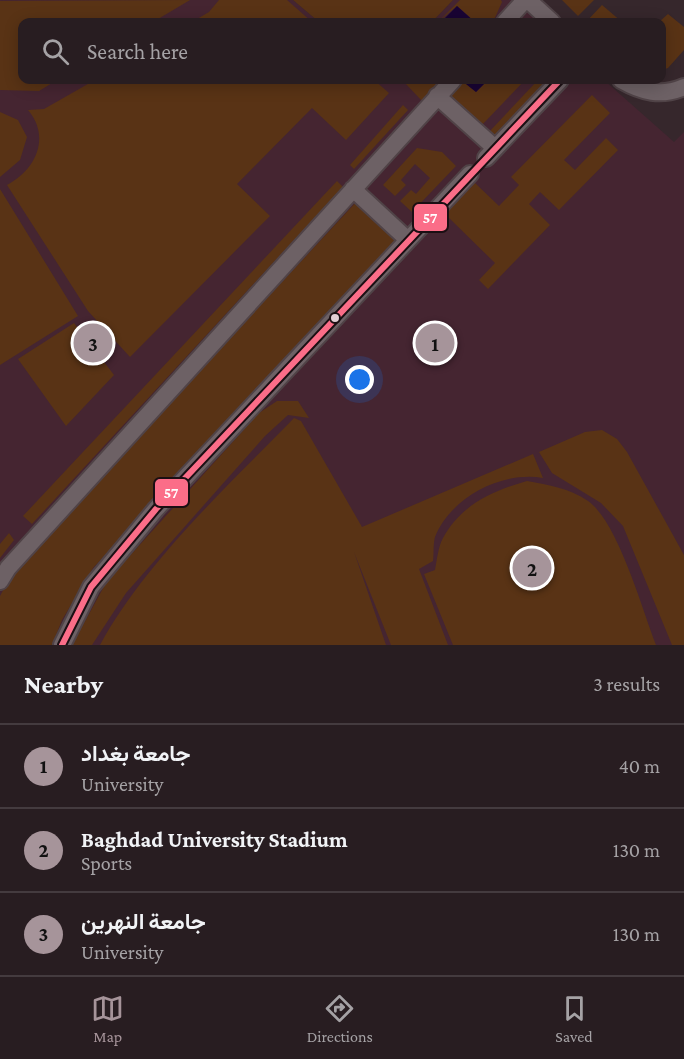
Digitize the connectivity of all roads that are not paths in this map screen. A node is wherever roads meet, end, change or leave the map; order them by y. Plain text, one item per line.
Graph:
1 (527, 0) edge
2 (509, 18) edge
3 (547, 18) edge
4 (449, 84) edge
5 (556, 84) edge
6 (631, 84) edge
7 (684, 87) edge
8 (437, 96) junction
9 (470, 174) dead end
10 (353, 189) junction
11 (408, 240) junction
12 (0, 581) edge
13 (62, 645) edge

1 - 2 street
1 - 3 street
4 - 8 street
5 - 8 street
6 - 7 street
8 - 10 street
9 - 11 street
10 - 11 street
10 - 12 street
11 - 13 street

